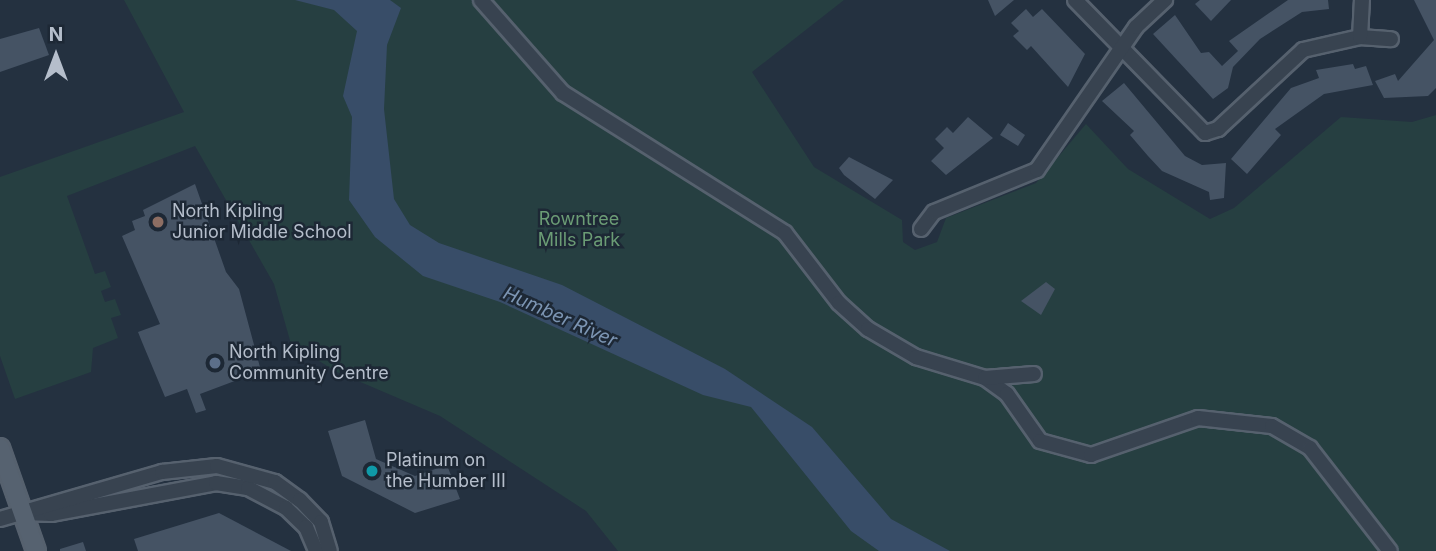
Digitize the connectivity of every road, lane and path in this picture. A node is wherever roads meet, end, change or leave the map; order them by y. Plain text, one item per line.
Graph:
1 (481, 0) edge
2 (1075, 0) edge
3 (1165, 0) edge
4 (1362, 0) edge
5 (1360, 37) junction
6 (1391, 39) dead end
7 (1121, 46) junction
8 (921, 229) dead end
9 (1034, 374) dead end
10 (985, 377) junction
11 (0, 448) edge
12 (162, 472) junction
13 (166, 489) junction
14 (23, 513) junction
15 (0, 519) edge
16 (36, 551) edge
17 (316, 551) edge
18 (330, 551) edge
19 (1390, 551) edge

1 - 10 street
2 - 7 street
3 - 7 street
4 - 5 street
5 - 6 street
5 - 7 street
7 - 8 street
9 - 10 street
10 - 19 street
11 - 14 main road
12 - 13 street
12 - 14 street
12 - 18 street
13 - 14 street
13 - 17 street
14 - 15 street
14 - 16 main road

